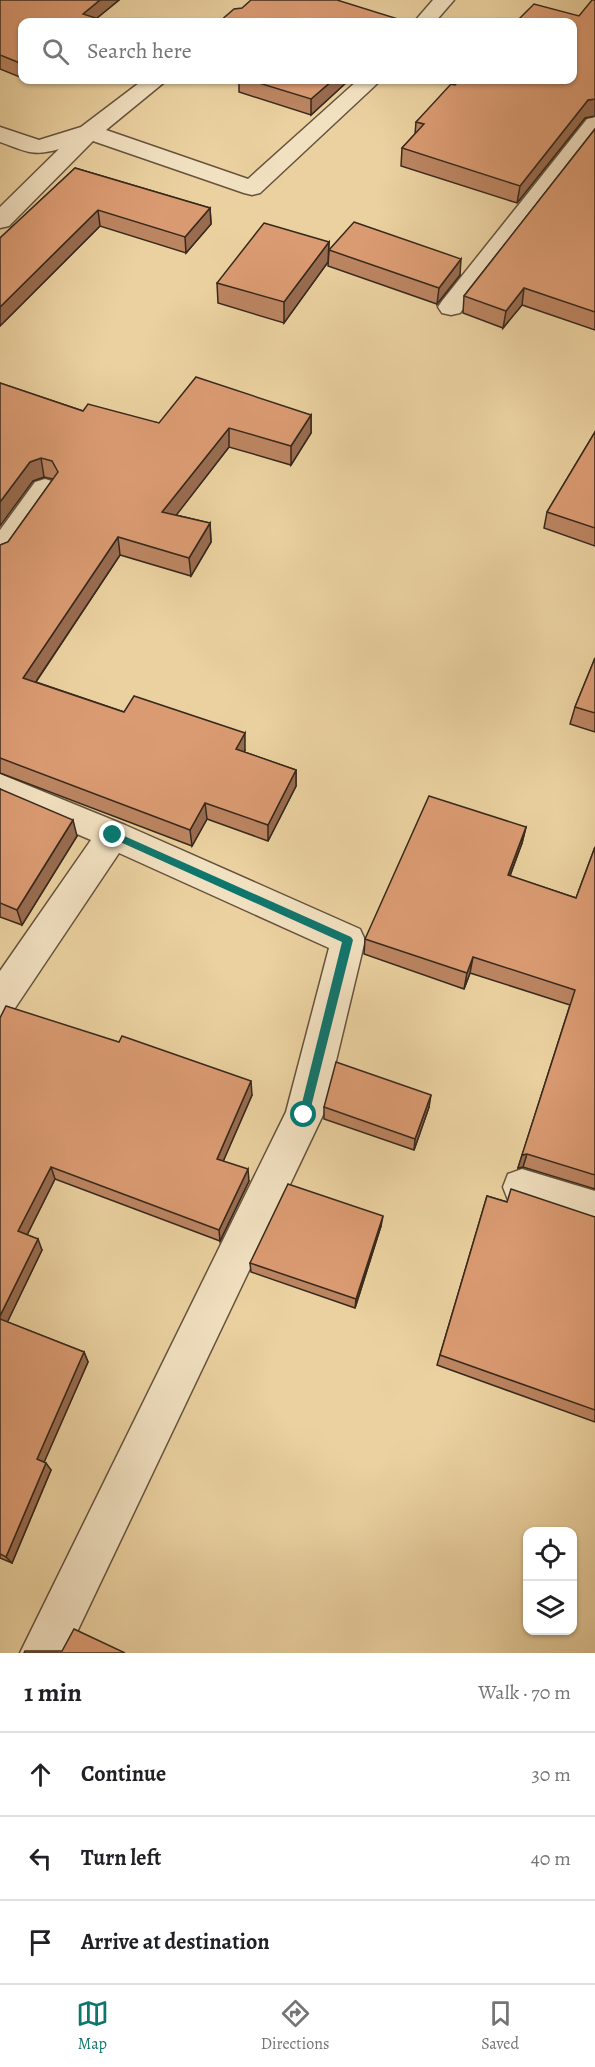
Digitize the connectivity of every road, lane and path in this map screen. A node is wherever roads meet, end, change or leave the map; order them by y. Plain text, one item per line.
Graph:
1 (444, 0) edge
2 (428, 18) edge
3 (151, 84) edge
4 (366, 84) edge
5 (595, 124) edge
6 (89, 132) junction
7 (0, 134) edge
8 (0, 221) edge
9 (451, 307) dead end
10 (45, 489) edge
11 (0, 552) edge
12 (0, 787) edge
13 (113, 835) junction
14 (0, 1000) edge
15 (522, 1187) dead end
16 (595, 1210) edge
17 (43, 1653) edge

1 - 2 street
3 - 6 street
4 - 6 street
5 - 9 street
6 - 7 street
6 - 8 street
10 - 11 street
12 - 13 street
13 - 14 street
13 - 17 street
15 - 16 street

